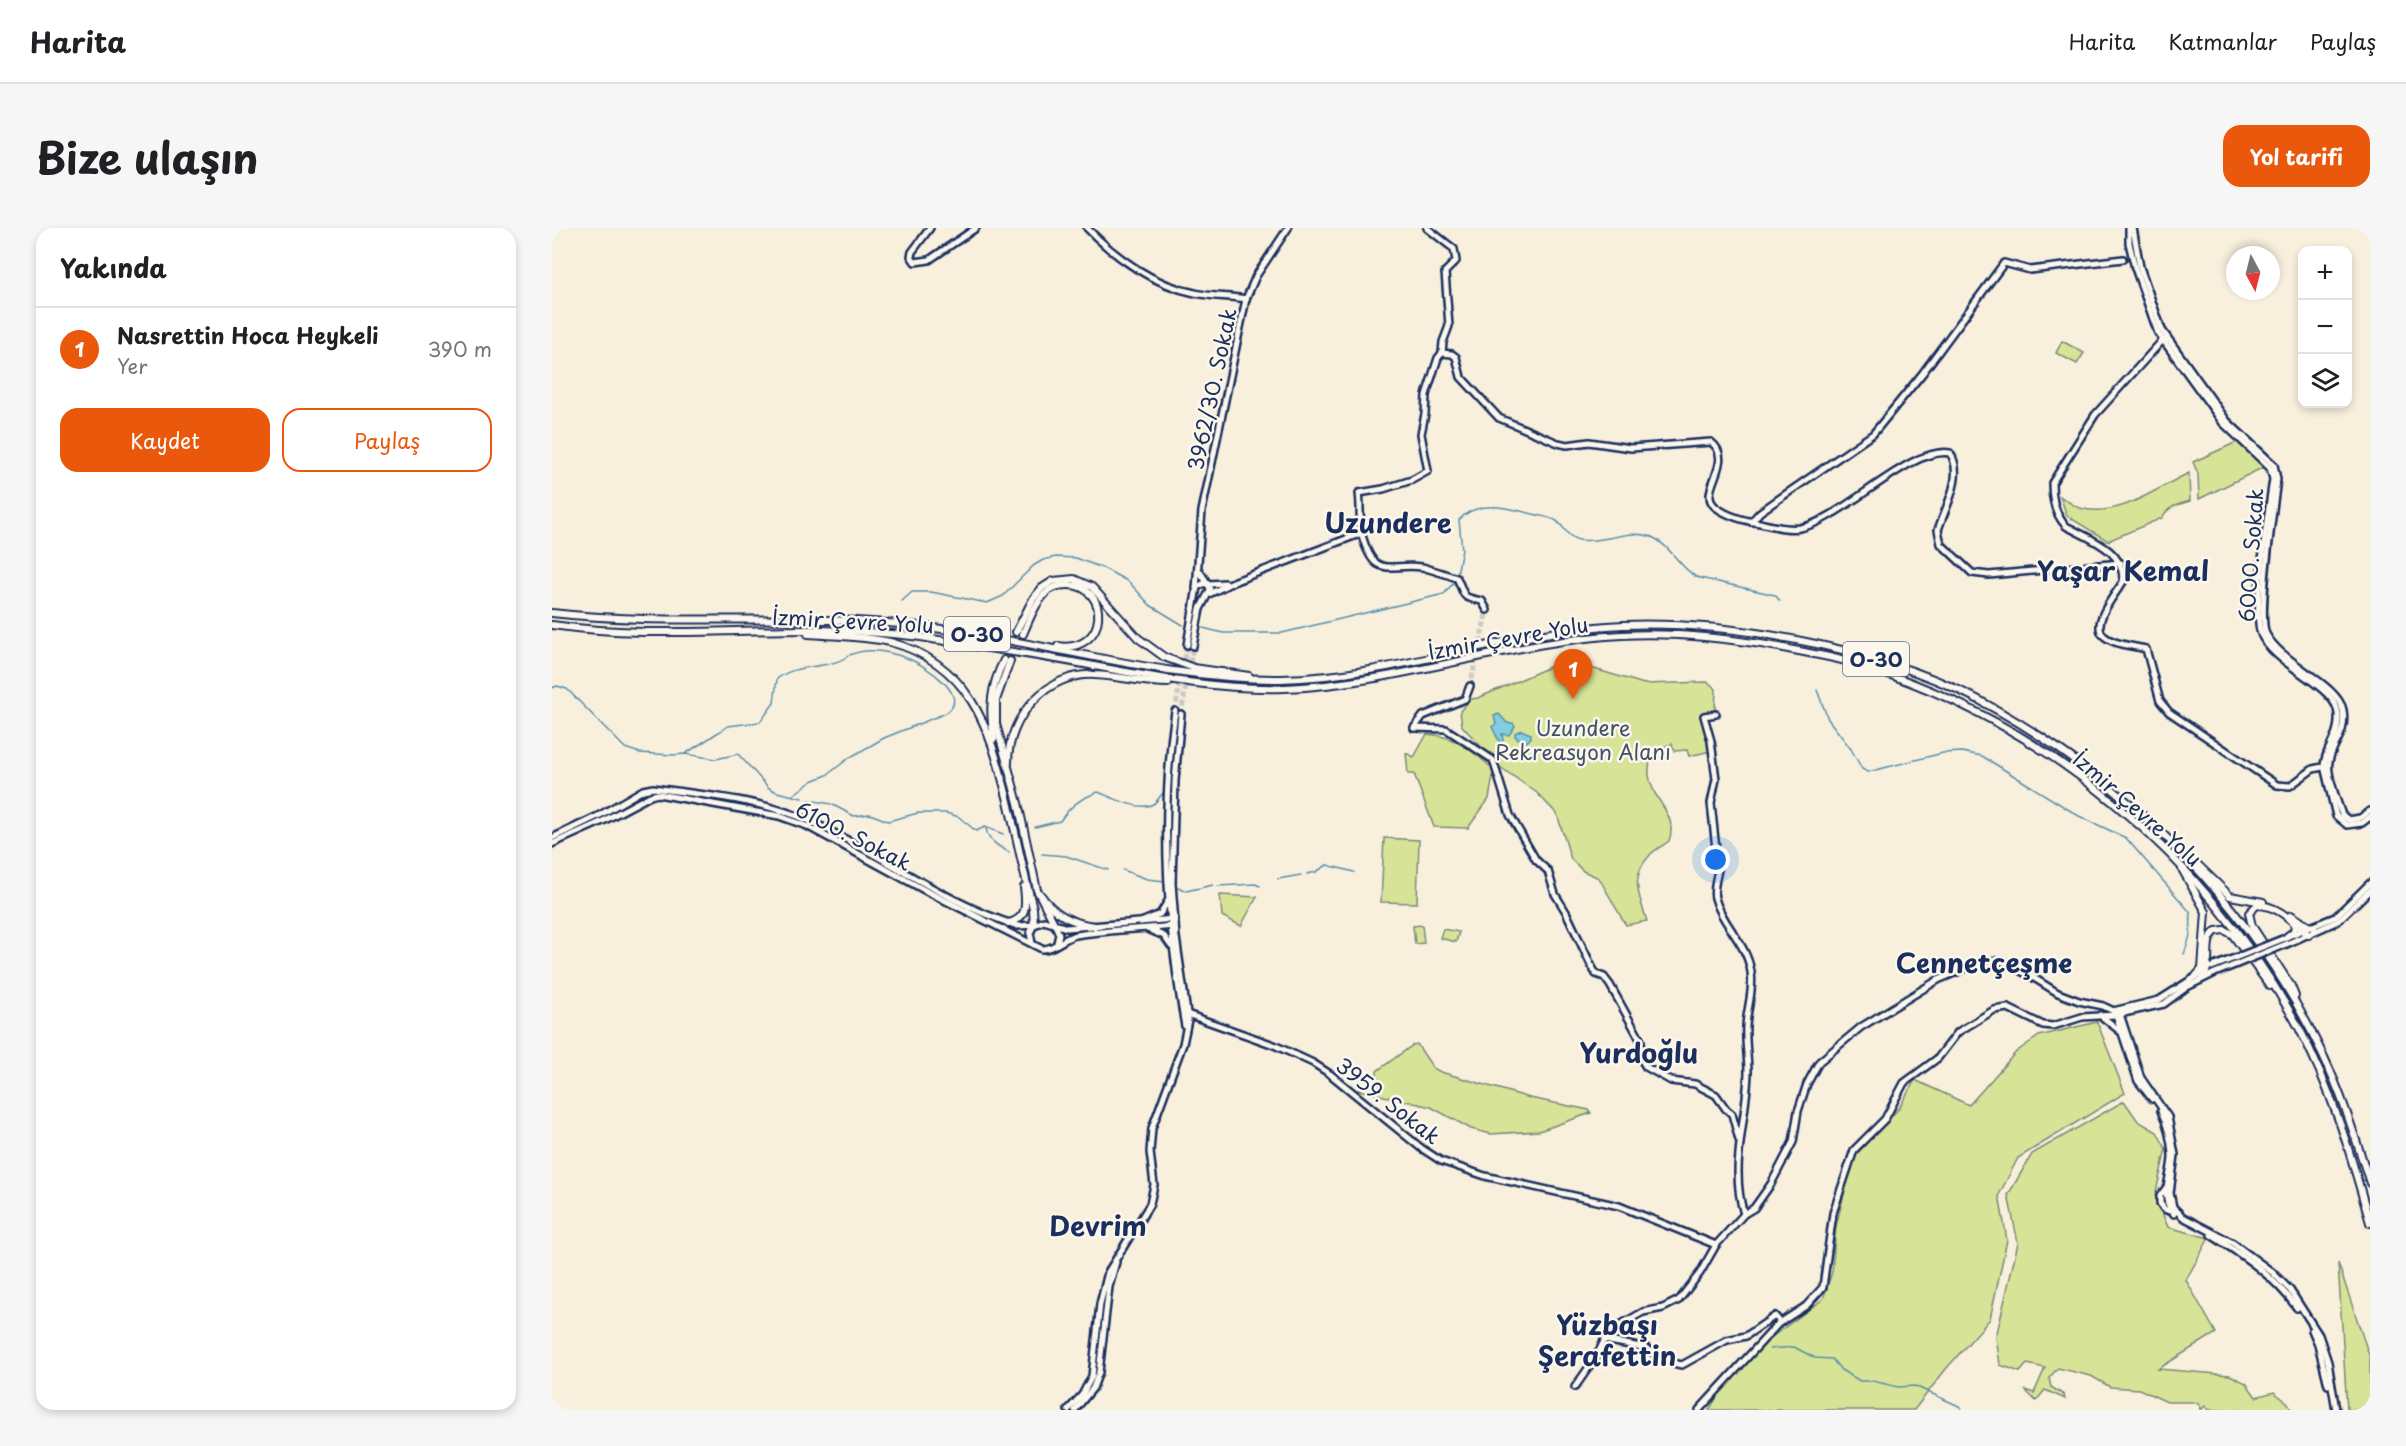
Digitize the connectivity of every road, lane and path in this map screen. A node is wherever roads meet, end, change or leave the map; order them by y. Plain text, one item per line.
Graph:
1 (930, 228) edge
2 (976, 228) edge
3 (1087, 228) edge
4 (1288, 228) edge
5 (1427, 228) edge
6 (2129, 228) edge
7 (2133, 228) edge
8 (2123, 259) dead end
9 (1246, 299) junction
10 (2167, 340) junction
11 (1442, 353) junction
12 (1751, 522) junction
13 (1362, 533) junction
14 (2121, 563) junction
15 (1197, 568) junction
16 (1233, 582) junction
17 (1208, 584) junction
18 (1196, 589) junction
19 (1209, 594) junction
20 (1487, 610) dead end
21 (552, 612) edge
22 (552, 625) edge
23 (757, 632) junction
24 (1012, 640) junction
25 (1255, 678) junction
26 (1197, 684) junction
27 (1470, 686) tunnel mouth
28 (1716, 714) dead end
29 (997, 757) junction
30 (2326, 766) junction
31 (1012, 787) junction
32 (770, 811) junction
33 (2370, 811) edge
34 (2370, 817) edge
35 (552, 838) edge
36 (552, 844) edge
37 (2179, 848) junction
38 (2178, 864) junction
39 (900, 873) junction
40 (1025, 878) junction
41 (1035, 882) junction
42 (2370, 883) edge
43 (2370, 890) edge
44 (1168, 899) junction
45 (1173, 919) junction
46 (2296, 921) junction
47 (1141, 922) junction
48 (1008, 923) junction
49 (1034, 925) junction
50 (1054, 925) junction
51 (1095, 926) junction
52 (1173, 927) junction
53 (2314, 927) junction
54 (1147, 929) junction
55 (2306, 931) junction
56 (2287, 940) junction
57 (1057, 943) junction
58 (1032, 944) junction
59 (1174, 952) junction
60 (2209, 969) junction
61 (2199, 977) junction
62 (1185, 1013) junction
63 (2117, 1013) junction
64 (2301, 1014) junction
65 (2103, 1015) junction
66 (2293, 1018) junction
67 (2121, 1032) junction
68 (1739, 1140) junction
69 (2370, 1184) edge
70 (2170, 1200) junction
71 (2170, 1209) junction
72 (1744, 1214) junction
73 (2370, 1223) edge
74 (1716, 1245) junction
75 (1118, 1254) junction
76 (1780, 1322) junction
77 (1604, 1340) junction
78 (1575, 1387) dead end
79 (1068, 1410) edge
80 (1075, 1410) edge
81 (1699, 1410) edge
82 (2334, 1410) edge

1 - 2 street
3 - 9 street
4 - 9 street, 3962/30. Sokak
5 - 11 street
6 - 10 street, 6000. Sokak
7 - 10 street, 6000. Sokak
8 - 12 street
9 - 15 street, 3962/30. Sokak
10 - 14 street
10 - 30 street, 6000. Sokak
11 - 12 street
11 - 13 street
12 - 14 street
13 - 16 street
13 - 20 street
14 - 30 street
15 - 17 street
15 - 18 street, 3962/30. Sokak
16 - 17 street
16 - 19 street
17 - 18 street
17 - 19 street
18 - 19 street
18 - 19 street, 3962/30. Sokak
21 - 24 highway, İzmir Çevre Yolu / O-30
22 - 23 highway, İzmir Çevre Yolu / O-30
23 - 26 highway, İzmir Çevre Yolu / O-30
23 - 29 highway
24 - 25 highway, İzmir Çevre Yolu / O-30
24 - 25 highway
25 - 37 highway, İzmir Çevre Yolu / O-30
26 - 31 highway
26 - 38 highway, İzmir Çevre Yolu / O-30
27 - 68 street
28 - 68 street
29 - 31 highway
29 - 40 highway
30 - 33 street
30 - 34 street
31 - 41 highway
32 - 35 street, 6100. Sokak
32 - 36 street, 6100. Sokak
32 - 39 street, 6100. Sokak
37 - 46 highway
37 - 64 highway, İzmir Çevre Yolu / O-30
38 - 60 highway
38 - 66 highway, İzmir Çevre Yolu / O-30
39 - 48 street, 6100. Sokak
39 - 58 street, 6100. Sokak
40 - 48 highway
40 - 49 highway
41 - 50 highway
41 - 51 highway
42 - 53 street
43 - 55 street
44 - 45 street
44 - 45 street
44 - 47 street
45 - 47 street, 6100. Sokak
45 - 52 street
46 - 53 highway
46 - 55 highway
46 - 56 highway
46 - 64 highway
47 - 51 street, 6100. Sokak
48 - 49 street, 6100. Sokak
49 - 50 street, 6100. Sokak
49 - 58 street
50 - 51 street, 6100. Sokak
50 - 57 street
52 - 54 street, 6100. Sokak
52 - 59 street
52 - 62 street
53 - 55 street
54 - 57 street, 6100. Sokak
54 - 59 street
55 - 56 street
56 - 60 street, bridge
57 - 58 street, 6100. Sokak
59 - 62 street
60 - 61 highway
60 - 61 street
60 - 66 highway
61 - 63 street
62 - 74 street, 3959. Sokak
62 - 75 street
63 - 65 street
63 - 67 street
63 - 70 street
63 - 72 street
64 - 69 highway, İzmir Çevre Yolu / O-30
65 - 67 street
65 - 76 street
66 - 73 highway, İzmir Çevre Yolu / O-30
67 - 71 street
68 - 72 street
70 - 71 street
70 - 82 street
71 - 82 street
72 - 74 street
74 - 77 street
75 - 79 street
75 - 80 street
76 - 77 street
76 - 81 street
77 - 78 street

